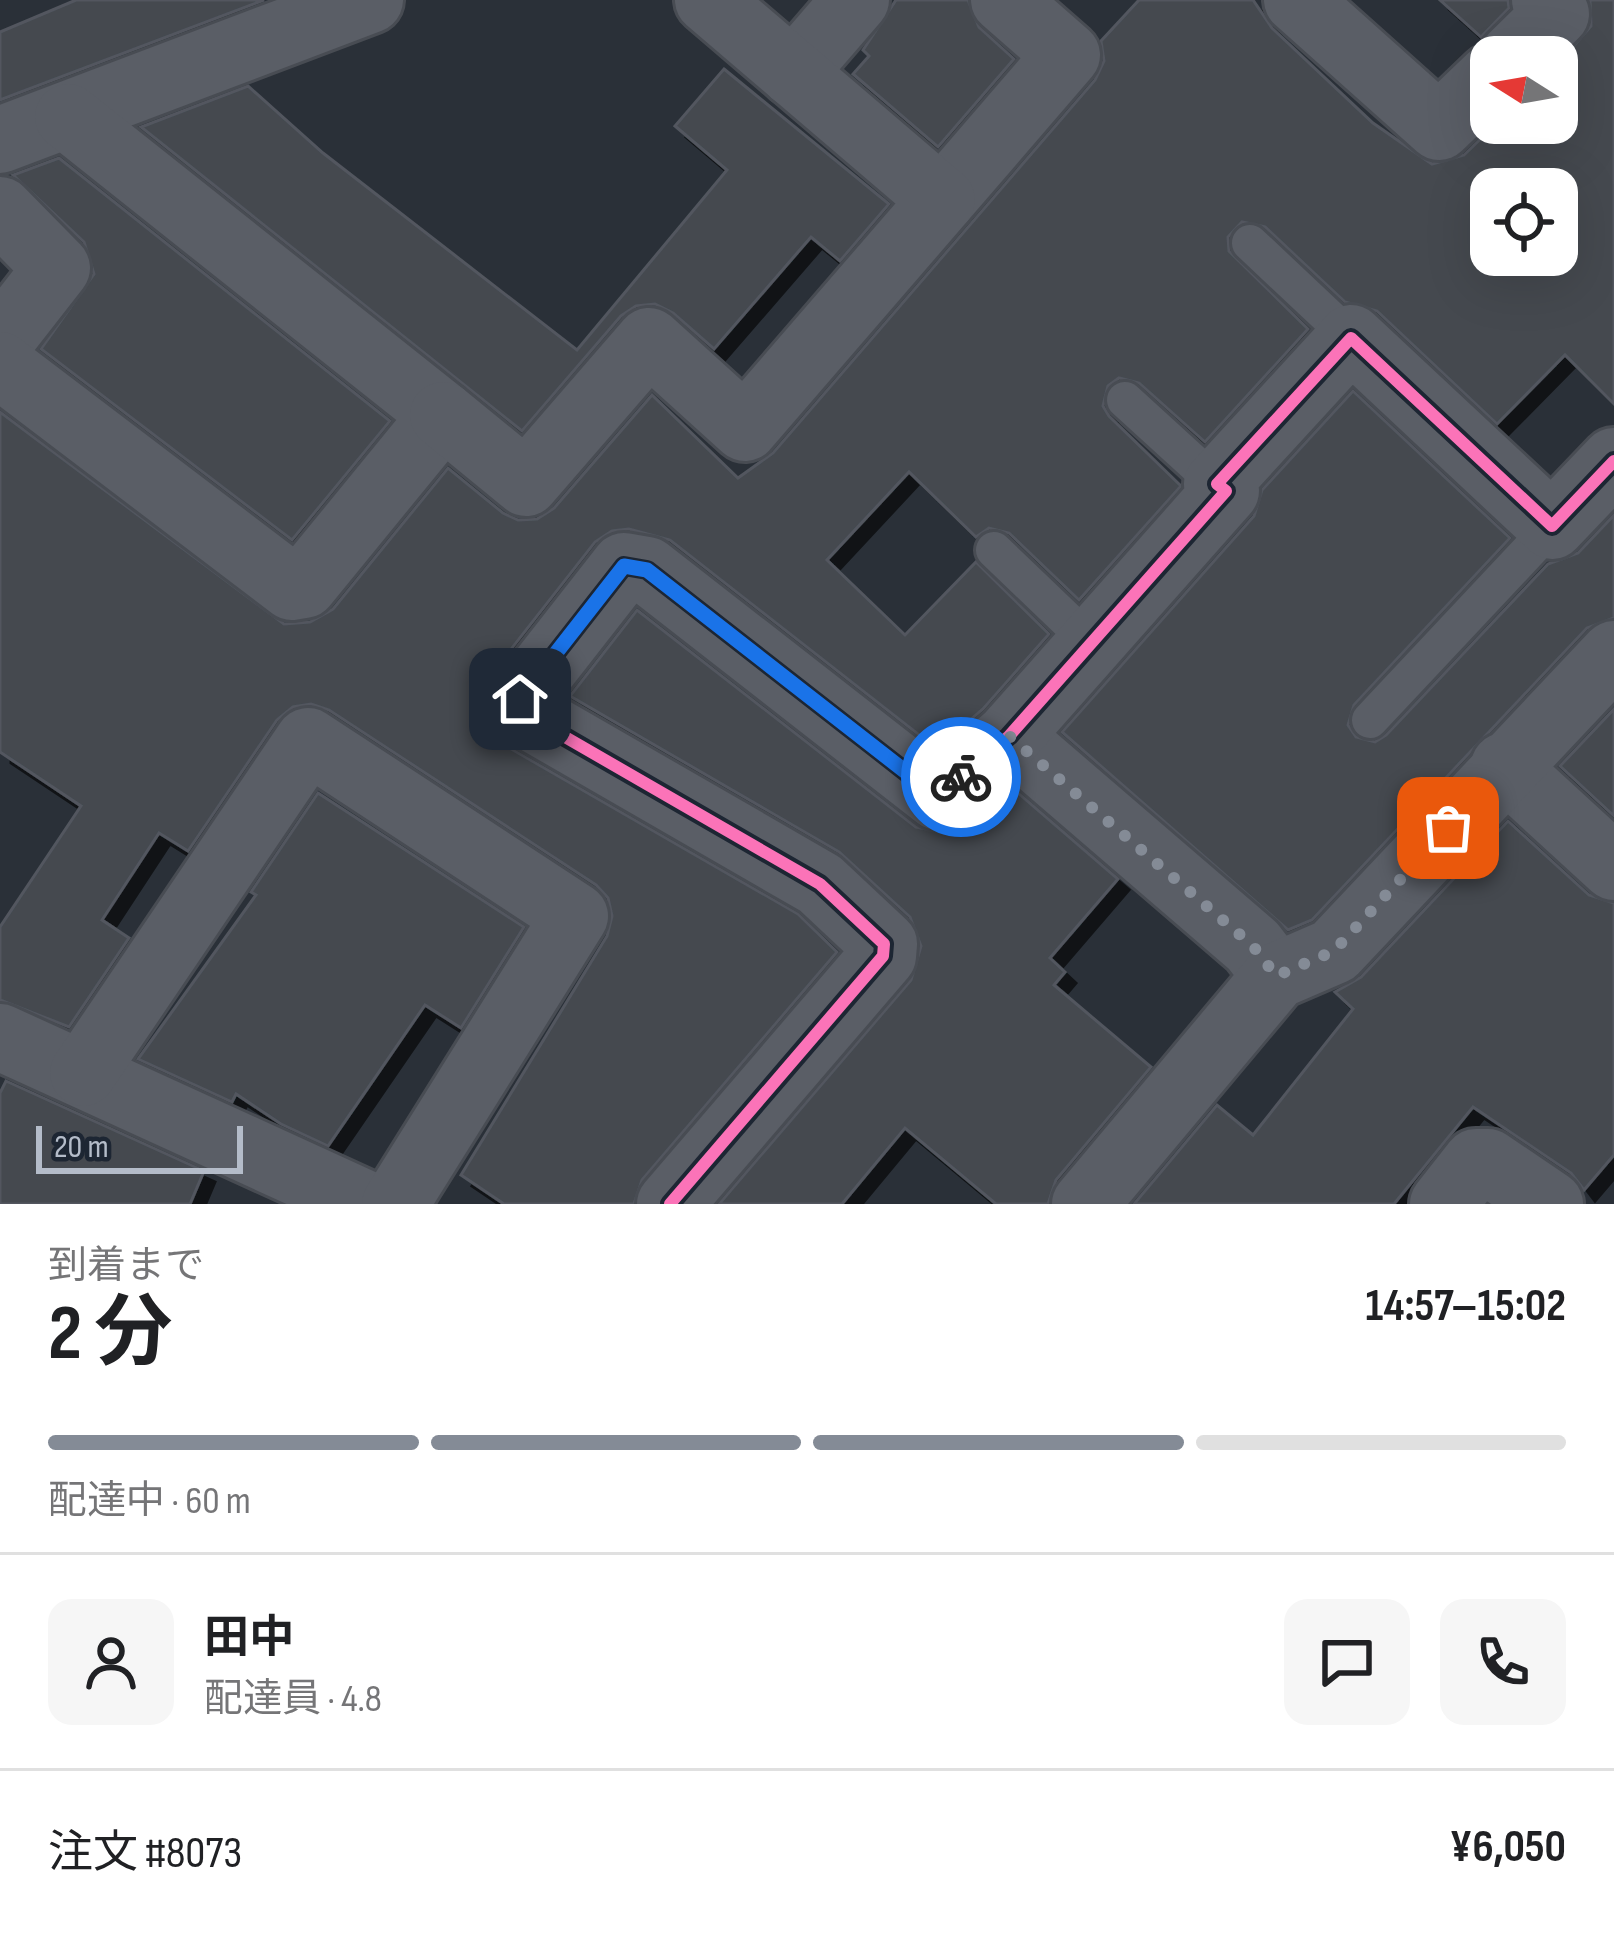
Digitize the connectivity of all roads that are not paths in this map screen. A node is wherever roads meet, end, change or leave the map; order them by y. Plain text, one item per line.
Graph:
1 (708, 0) edge
2 (856, 0) edge
3 (1004, 0) edge
4 (1297, 0) edge
5 (1545, 0) edge
6 (339, 5) edge
7 (1533, 36) edge
8 (793, 73) junction
9 (1470, 98) edge
10 (68, 117) junction
11 (0, 140) edge
12 (942, 200) junction
13 (0, 210) edge
14 (1250, 243) dead end
15 (1352, 338) junction
16 (0, 341) edge
17 (0, 365) edge
18 (1125, 400) dead end
19 (442, 415) junction
20 (1217, 484) junction
21 (1589, 509) edge
22 (994, 550) dead end
23 (1089, 641) junction
24 (1614, 654) edge
25 (1370, 720) dead end
26 (1009, 736) junction
27 (1504, 766) junction
28 (1614, 867) edge
29 (1276, 976) junction
30 (0, 1037) edge
31 (83, 1073) junction
32 (294, 1190) edge
33 (366, 1204) edge
34 (395, 1204) edge
35 (670, 1204) edge
36 (1085, 1204) edge
37 (1443, 1204) edge
38 (1550, 1204) edge

1 - 8 street
2 - 8 street
3 - 12 street
4 - 9 street
5 - 7 street
6 - 10 street
8 - 12 street
10 - 11 street
10 - 19 street
12 - 19 street
13 - 16 street
14 - 15 lane
15 - 20 street
15 - 21 street
17 - 19 street
18 - 20 lane
20 - 23 street
21 - 25 lane
22 - 23 lane
23 - 26 street
24 - 27 street
26 - 29 street
26 - 35 street
27 - 28 street
27 - 29 street
29 - 36 street
30 - 31 street
31 - 32 street
31 - 34 street
32 - 33 street
37 - 38 street

